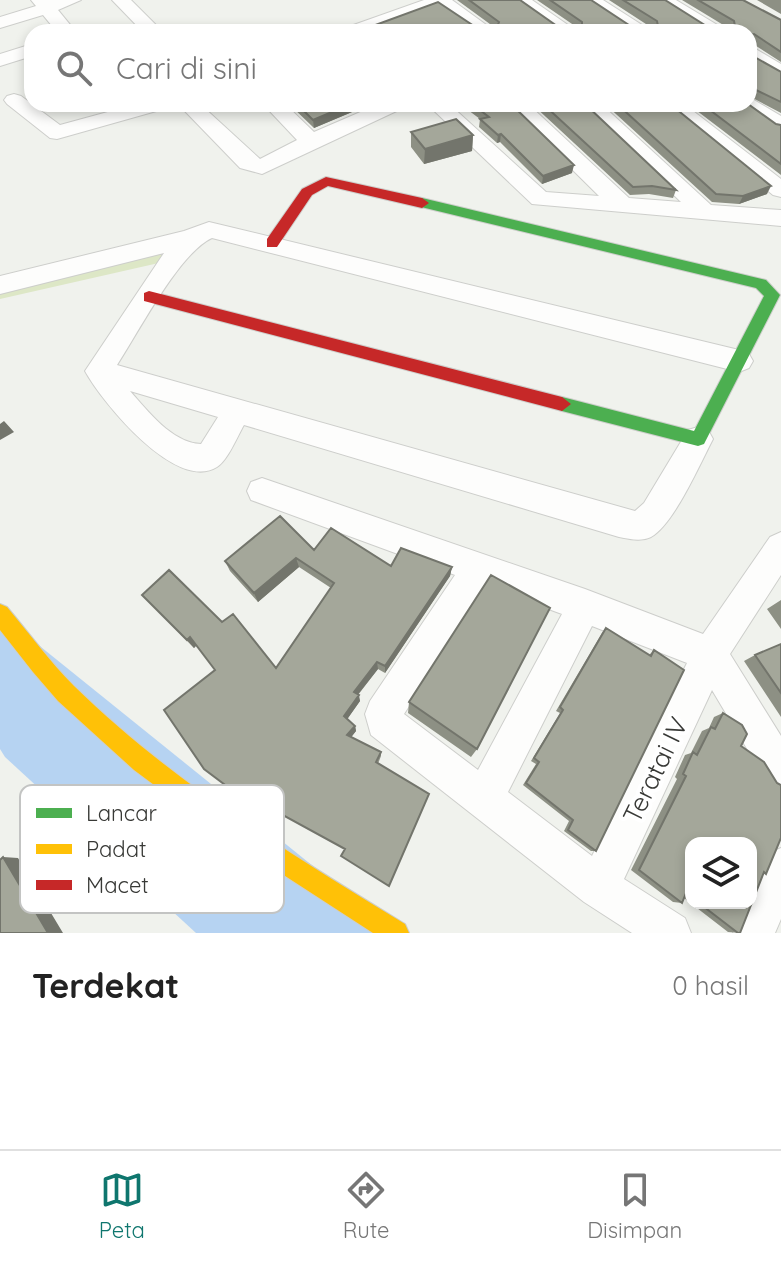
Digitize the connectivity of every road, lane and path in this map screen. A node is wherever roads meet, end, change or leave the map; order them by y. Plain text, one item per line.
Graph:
1 (72, 0) edge
2 (121, 0) edge
3 (440, 0) edge
4 (520, 0) edge
5 (590, 0) edge
6 (663, 0) edge
7 (44, 4) edge
8 (394, 17) junction
9 (0, 23) edge
10 (60, 24) edge
11 (146, 24) edge
12 (374, 24) edge
13 (404, 24) edge
14 (475, 24) edge
15 (557, 24) edge
16 (630, 24) edge
17 (706, 24) edge
18 (24, 52) edge
19 (757, 56) edge
20 (0, 60) edge
21 (781, 73) edge
22 (757, 109) edge
23 (31, 112) edge
24 (116, 112) edge
25 (196, 112) edge
26 (281, 112) edge
27 (354, 112) edge
28 (446, 112) edge
29 (524, 112) edge
30 (598, 112) edge
31 (681, 112) edge
32 (781, 126) edge
33 (311, 141) junction
34 (781, 190) edge
35 (621, 204) junction
36 (703, 210) junction
37 (781, 218) edge
38 (191, 238) junction
39 (272, 243) junction
40 (172, 260) junction
41 (9, 290) edge
42 (149, 297) junction
43 (739, 361) junction
44 (99, 371) junction
45 (238, 410) junction
46 (698, 439) junction
47 (262, 491) dead end
48 (778, 558) edge
49 (477, 571) junction
50 (585, 605) junction
51 (0, 614) edge
52 (710, 654) junction
53 (781, 771) edge
54 (172, 785) edge
55 (483, 800) junction
56 (284, 862) edge
57 (781, 868) edge
58 (599, 887) junction
59 (396, 933) edge
60 (670, 933) edge
61 (754, 933) edge

1 - 7 street
2 - 11 street
3 - 8 street
3 - 14 street
4 - 15 street
5 - 16 street
6 - 17 street
7 - 9 street
7 - 10 street
8 - 12 street
8 - 13 street
18 - 20 street
19 - 21 street
22 - 32 street
23 - 24 street
25 - 33 street
26 - 33 street
27 - 33 street
28 - 35 street
29 - 35 street
30 - 36 street
31 - 34 street
35 - 36 street
36 - 37 street
38 - 39 street
38 - 40 street
38 - 41 street
39 - 43 street
39 - 43 street
40 - 41 street
40 - 42 street
42 - 44 street
42 - 46 street
43 - 46 street
44 - 45 street
44 - 45 street
45 - 46 street
47 - 49 street
48 - 52 street, Teratai IV
49 - 50 street
49 - 55 street
50 - 52 street
50 - 55 street
51 - 54 street
52 - 53 street
52 - 58 street, Teratai IV
55 - 58 street
56 - 59 street
57 - 61 street
58 - 60 street

